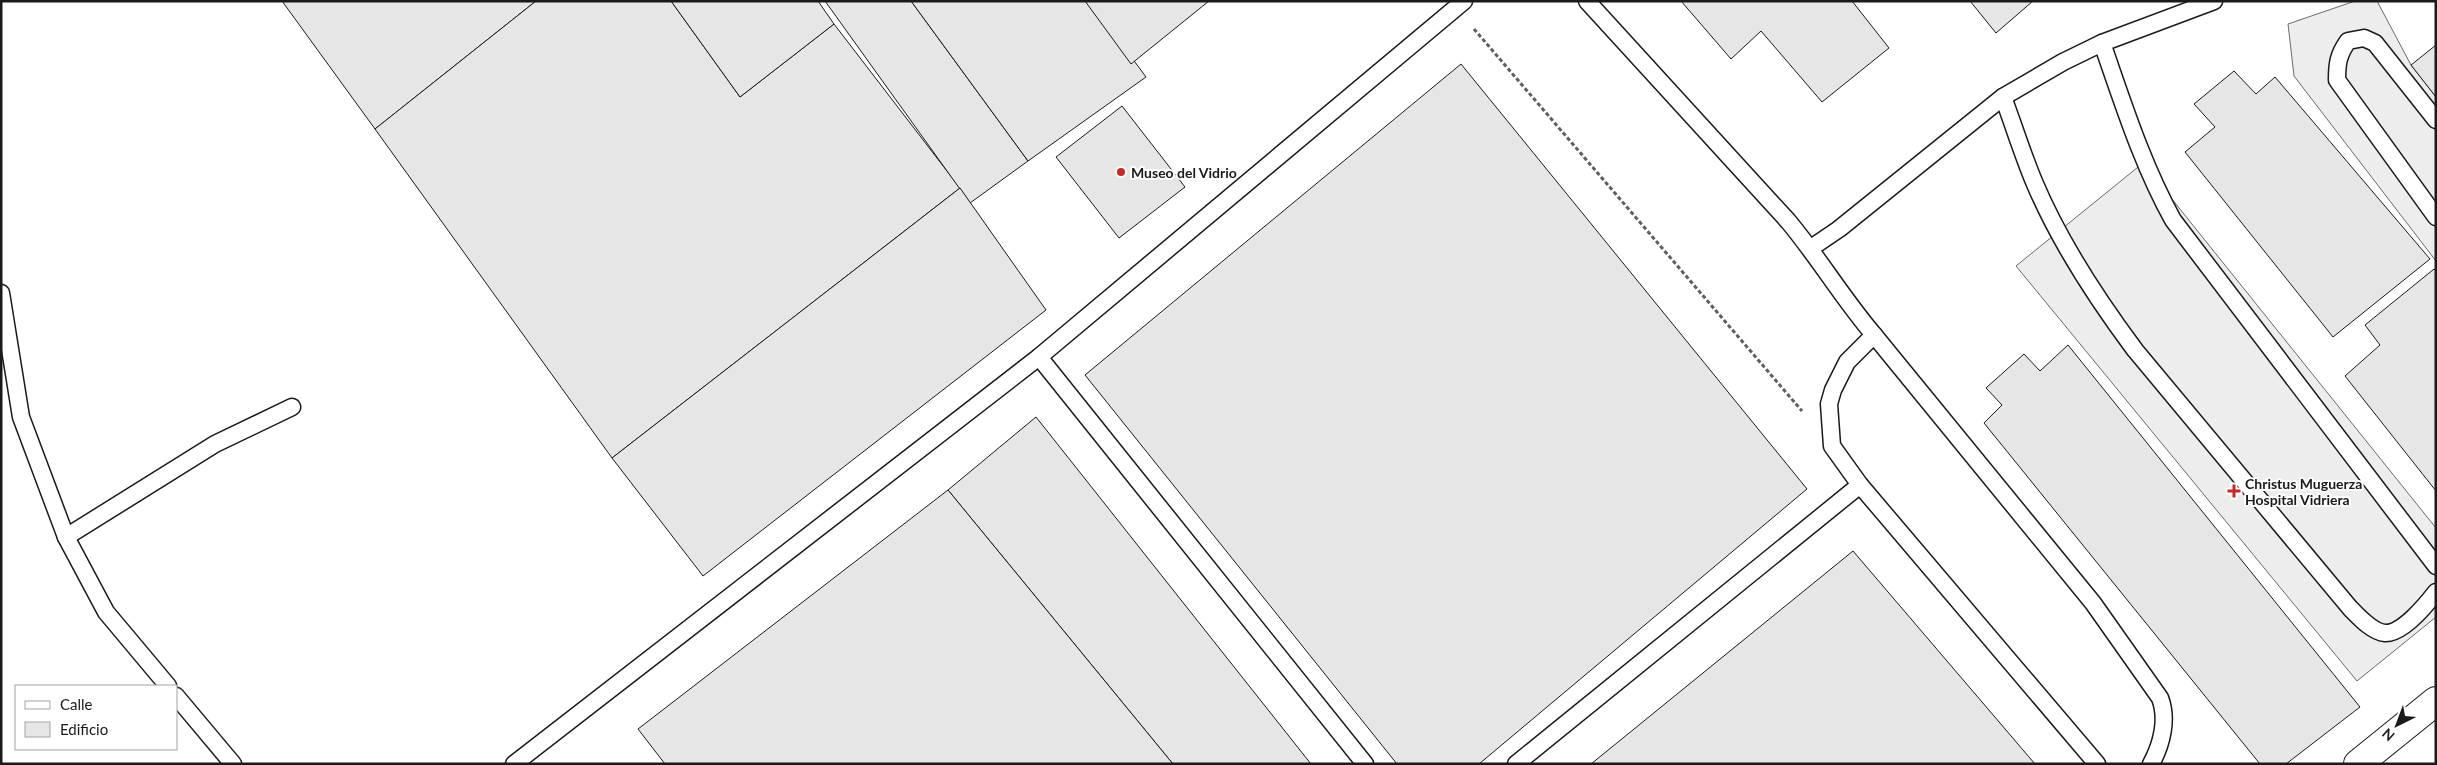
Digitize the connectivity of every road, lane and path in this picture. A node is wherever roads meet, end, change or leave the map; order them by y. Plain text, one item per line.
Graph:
1 (1587, 1) edge
2 (2214, 1) edge
3 (1460, 4) edge
4 (2102, 43) junction
5 (2003, 97) junction
6 (2436, 120) edge
7 (2436, 217) edge
8 (1811, 248) junction
9 (1, 293) edge
10 (1874, 335) junction
11 (1039, 357) junction
12 (292, 407) dead end
13 (1832, 446) junction
14 (1860, 485) junction
15 (66, 537) junction
16 (2436, 566) edge
17 (2436, 592) edge
18 (167, 685) edge
19 (178, 698) edge
20 (2436, 701) edge
21 (233, 764) edge
22 (514, 764) edge
23 (1365, 764) edge
24 (1516, 764) edge
25 (2097, 764) edge
26 (2151, 764) edge
27 (2358, 764) edge

1 - 8 lane
2 - 4 lane
3 - 11 lane
3 - 13 path
4 - 5 lane
4 - 16 lane
5 - 8 lane
5 - 17 lane
6 - 7 lane
8 - 10 lane
9 - 15 lane
10 - 13 lane
10 - 26 lane
11 - 22 lane
11 - 23 lane
12 - 15 lane
13 - 14 lane
14 - 24 lane
14 - 25 lane
15 - 18 lane
19 - 21 lane
20 - 27 street

